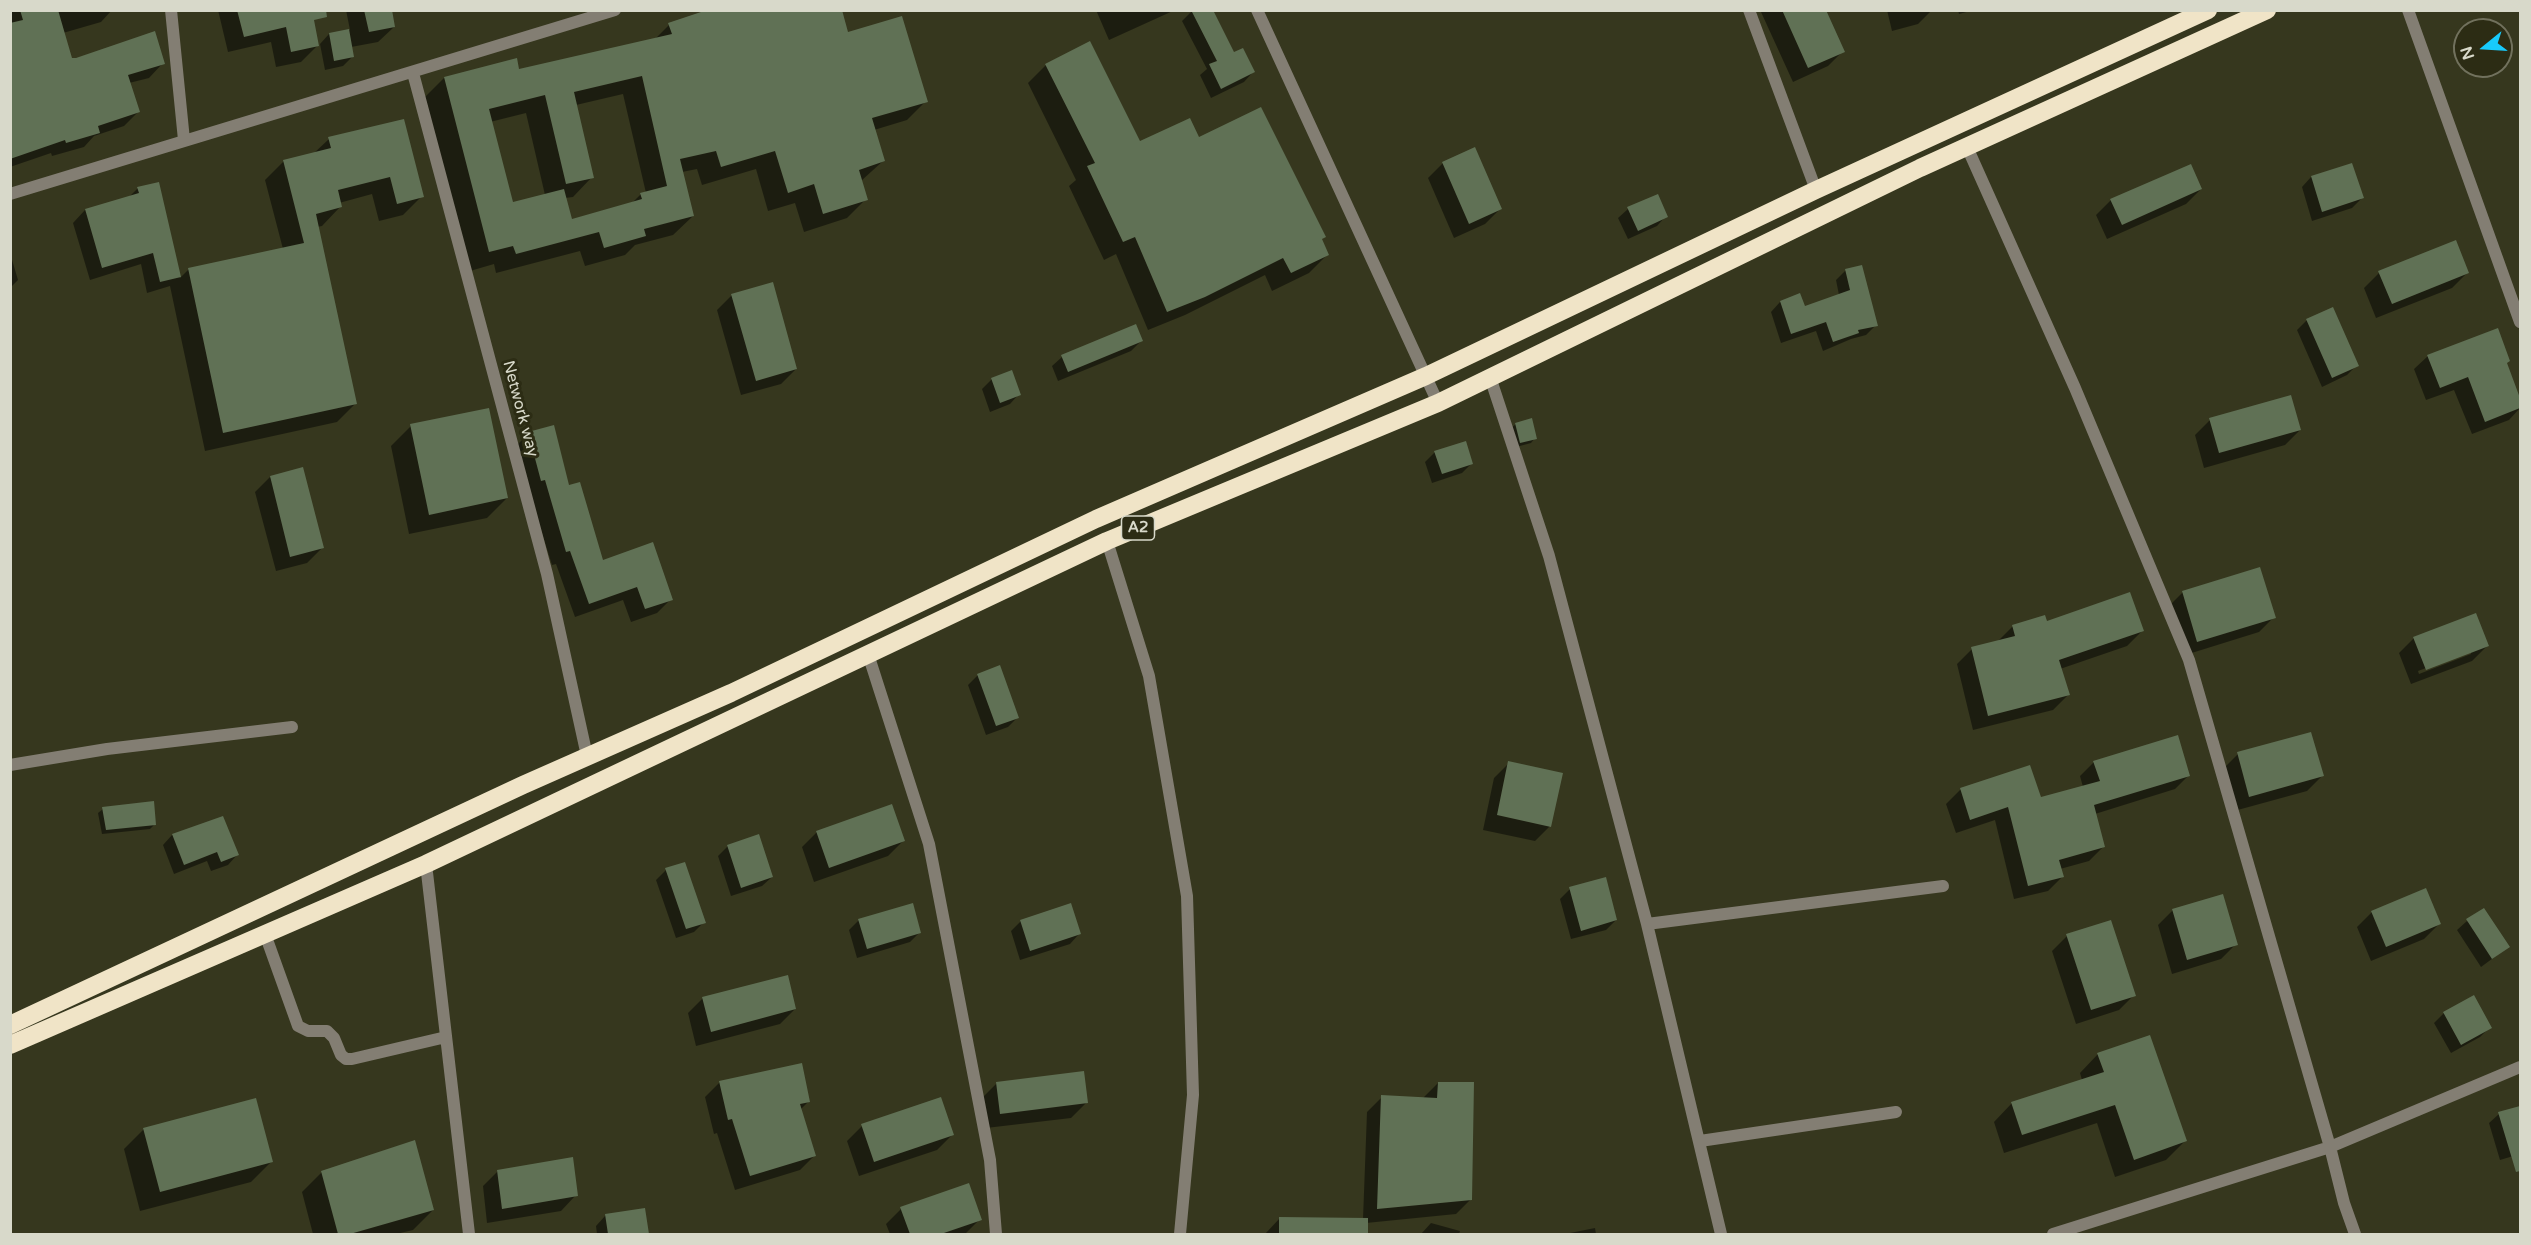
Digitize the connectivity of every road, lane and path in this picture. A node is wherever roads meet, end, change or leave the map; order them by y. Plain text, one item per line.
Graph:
1 (171, 10) edge
2 (615, 10) edge
3 (1257, 10) edge
4 (1749, 10) edge
5 (2208, 10) edge
6 (2266, 10) edge
7 (2408, 10) edge
8 (413, 73) junction
9 (184, 140) junction
10 (1967, 147) junction
11 (1816, 190) junction
12 (10, 194) edge
13 (2520, 322) edge
14 (1426, 376) junction
15 (1490, 377) junction
16 (1438, 403) junction
17 (1107, 541) junction
18 (868, 654) junction
19 (292, 727) dead end
20 (587, 756) junction
21 (10, 765) edge
22 (426, 864) junction
23 (1943, 886) dead end
24 (1647, 924) junction
25 (265, 934) junction
26 (10, 1025) edge
27 (446, 1037) junction
28 (10, 1045) edge
29 (2520, 1067) edge
30 (1896, 1112) dead end
31 (1700, 1141) junction
32 (2330, 1147) junction
33 (469, 1234) edge
34 (996, 1234) edge
35 (1180, 1234) edge
36 (1721, 1234) edge
37 (2053, 1234) edge
38 (2355, 1234) edge

1 - 9 street
2 - 8 street
3 - 14 street
4 - 11 street
5 - 11 highway, A2
6 - 10 highway, A2
7 - 13 street
8 - 9 street
8 - 20 street, Network way
9 - 12 street
10 - 15 highway, A2
10 - 32 street
11 - 14 highway, A2
14 - 16 street
14 - 20 highway, A2
15 - 16 highway, A2
15 - 24 street
16 - 17 highway, A2
17 - 18 highway, A2
17 - 35 street
18 - 22 highway, A2
18 - 34 street
19 - 21 street
20 - 26 highway, A2
22 - 25 highway, A2
22 - 27 street
23 - 24 street
24 - 31 street
25 - 27 street
25 - 28 highway, A2
27 - 33 street
29 - 32 street
30 - 31 street
31 - 36 street
32 - 37 street
32 - 38 street

